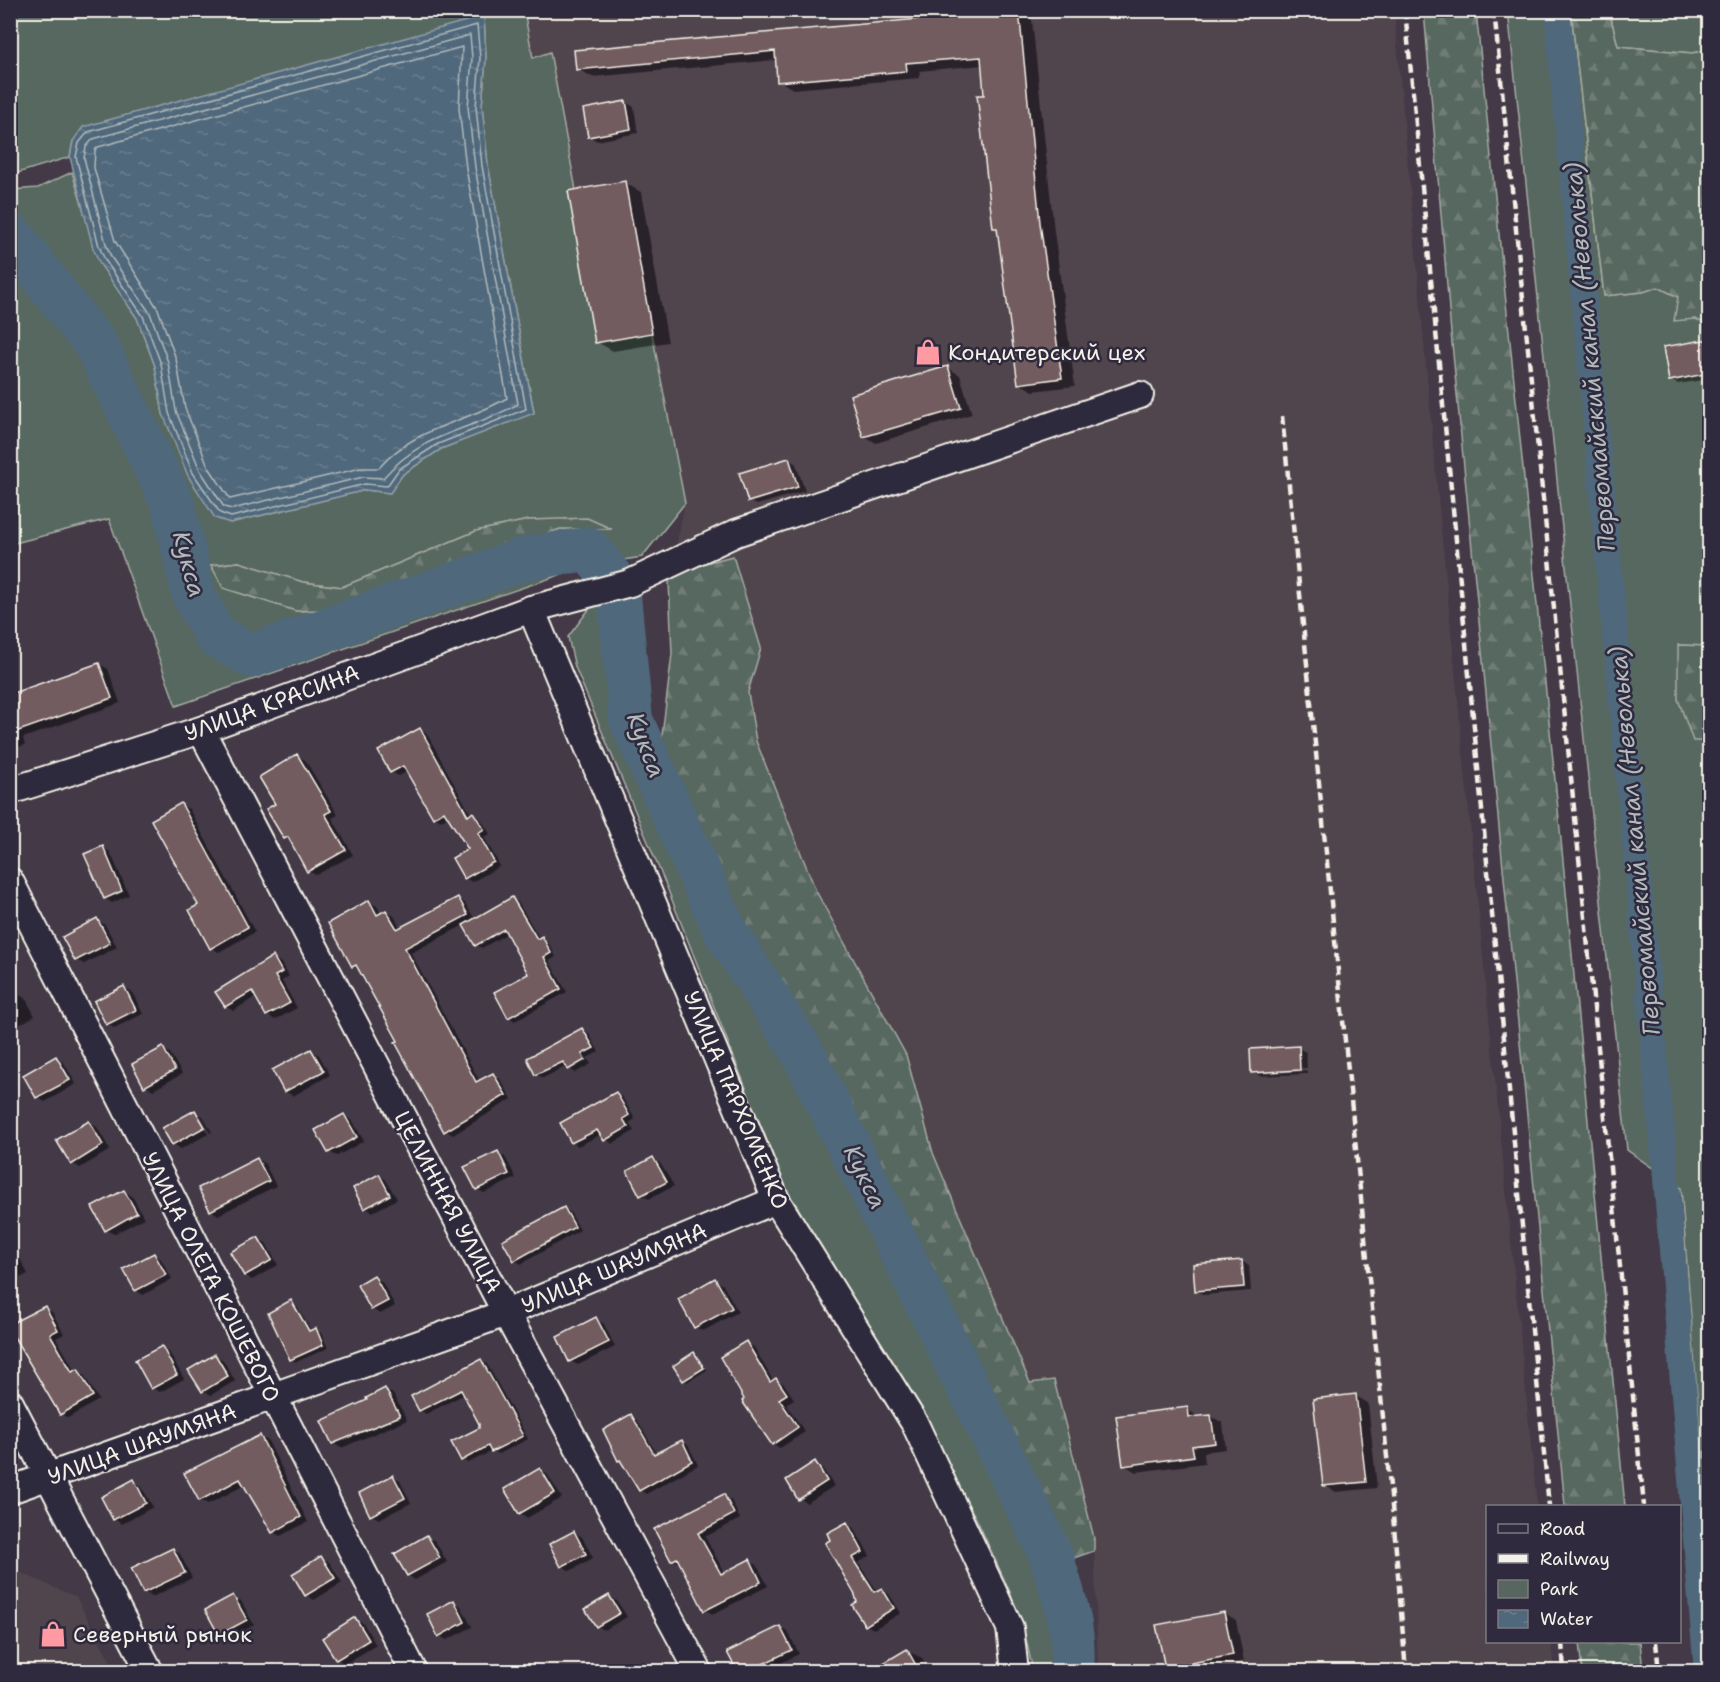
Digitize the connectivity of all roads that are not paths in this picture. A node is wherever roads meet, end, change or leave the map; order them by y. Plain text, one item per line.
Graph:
1 (1140, 396) dead end
2 (531, 609) junction
3 (201, 730) junction
4 (10, 791) edge
5 (10, 881) edge
6 (776, 1200) junction
7 (506, 1313) junction
8 (272, 1397) junction
9 (10, 1403) edge
10 (50, 1478) junction
11 (10, 1490) edge
12 (150, 1671) edge
13 (414, 1671) edge
14 (699, 1671) edge
15 (1015, 1671) edge

1 - 2 street, УЛИЦА КРАСИНА
2 - 3 street, УЛИЦА КРАСИНА
2 - 6 street, УЛИЦА ПАРХОМЕНКО
3 - 4 street, УЛИЦА КРАСИНА
3 - 7 street, ЦЕЛИННАЯ УЛИЦА
5 - 8 street, УЛИЦА ОЛЕГА КОШЕВОГО
6 - 7 street, УЛИЦА ШАУМЯНА
6 - 15 street, УЛИЦА ПАРХОМЕНКО
7 - 8 street, УЛИЦА ШАУМЯНА
7 - 14 street, ЦЕЛИННАЯ УЛИЦА
8 - 10 street, УЛИЦА ШАУМЯНА
8 - 13 street, УЛИЦА ОЛЕГА КОШЕВОГО
9 - 10 street
10 - 11 street, УЛИЦА ШАУМЯНА
10 - 12 street

